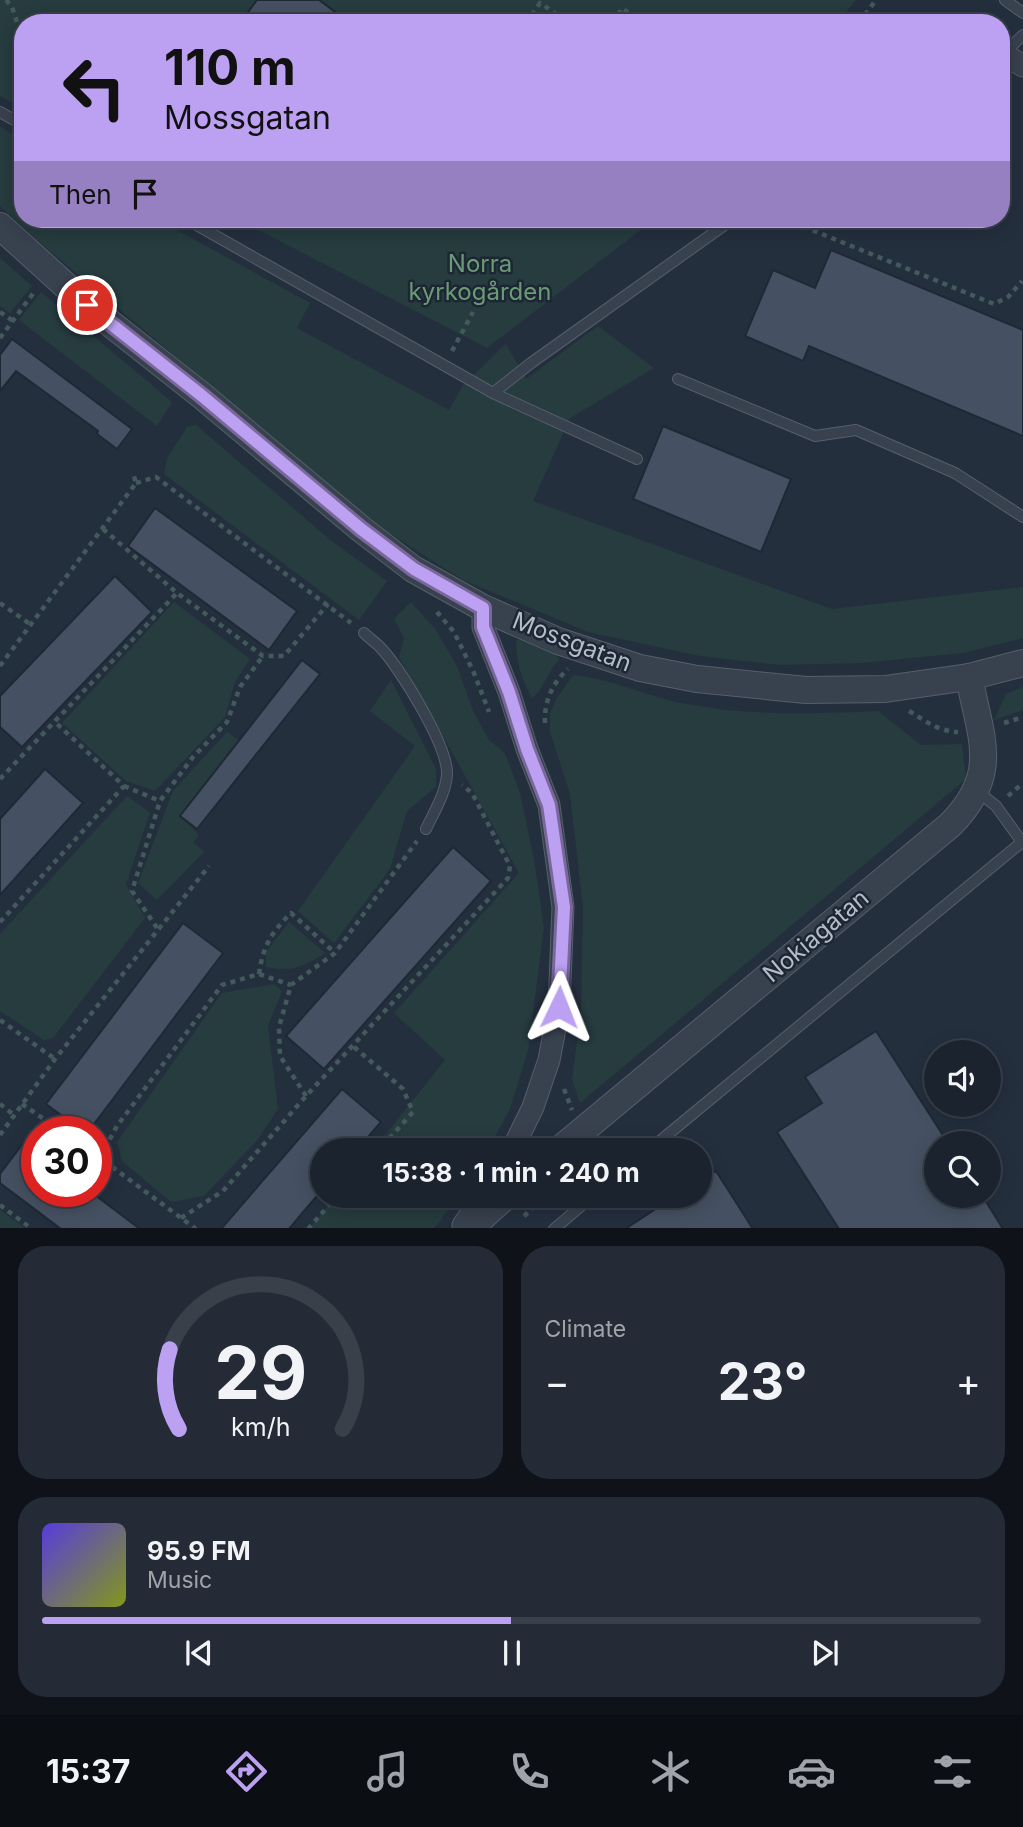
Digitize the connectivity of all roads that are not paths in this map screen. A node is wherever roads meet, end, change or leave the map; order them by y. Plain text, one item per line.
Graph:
1 (1005, 0) edge
2 (1023, 13) edge
3 (1023, 35) edge
4 (1010, 47) edge
5 (0, 226) edge
6 (202, 228) edge
7 (720, 228) edge
8 (678, 379) dead end
9 (493, 393) junction
10 (637, 459) dead end
11 (1023, 517) edge
12 (483, 608) junction
13 (364, 633) road end
14 (1023, 663) edge
15 (969, 677) junction
16 (977, 791) junction
17 (426, 829) road end
18 (518, 1138) edge
19 (573, 1138) edge
20 (664, 1138) edge
21 (478, 1208) edge
22 (492, 1208) edge
23 (578, 1208) edge
24 (468, 1228) edge
25 (554, 1228) edge

1 - 2 lane
3 - 4 lane
5 - 12 street, Mossgatan
6 - 9 lane
7 - 9 lane
8 - 11 lane
9 - 10 lane
12 - 15 street, Mossgatan
12 - 18 street
13 - 17 lane
14 - 15 street, Mossgatan
15 - 16 street, Nokiagatan
16 - 19 street, Nokiagatan
16 - 20 lane
21 - 24 street
22 - 24 street
23 - 25 lane

